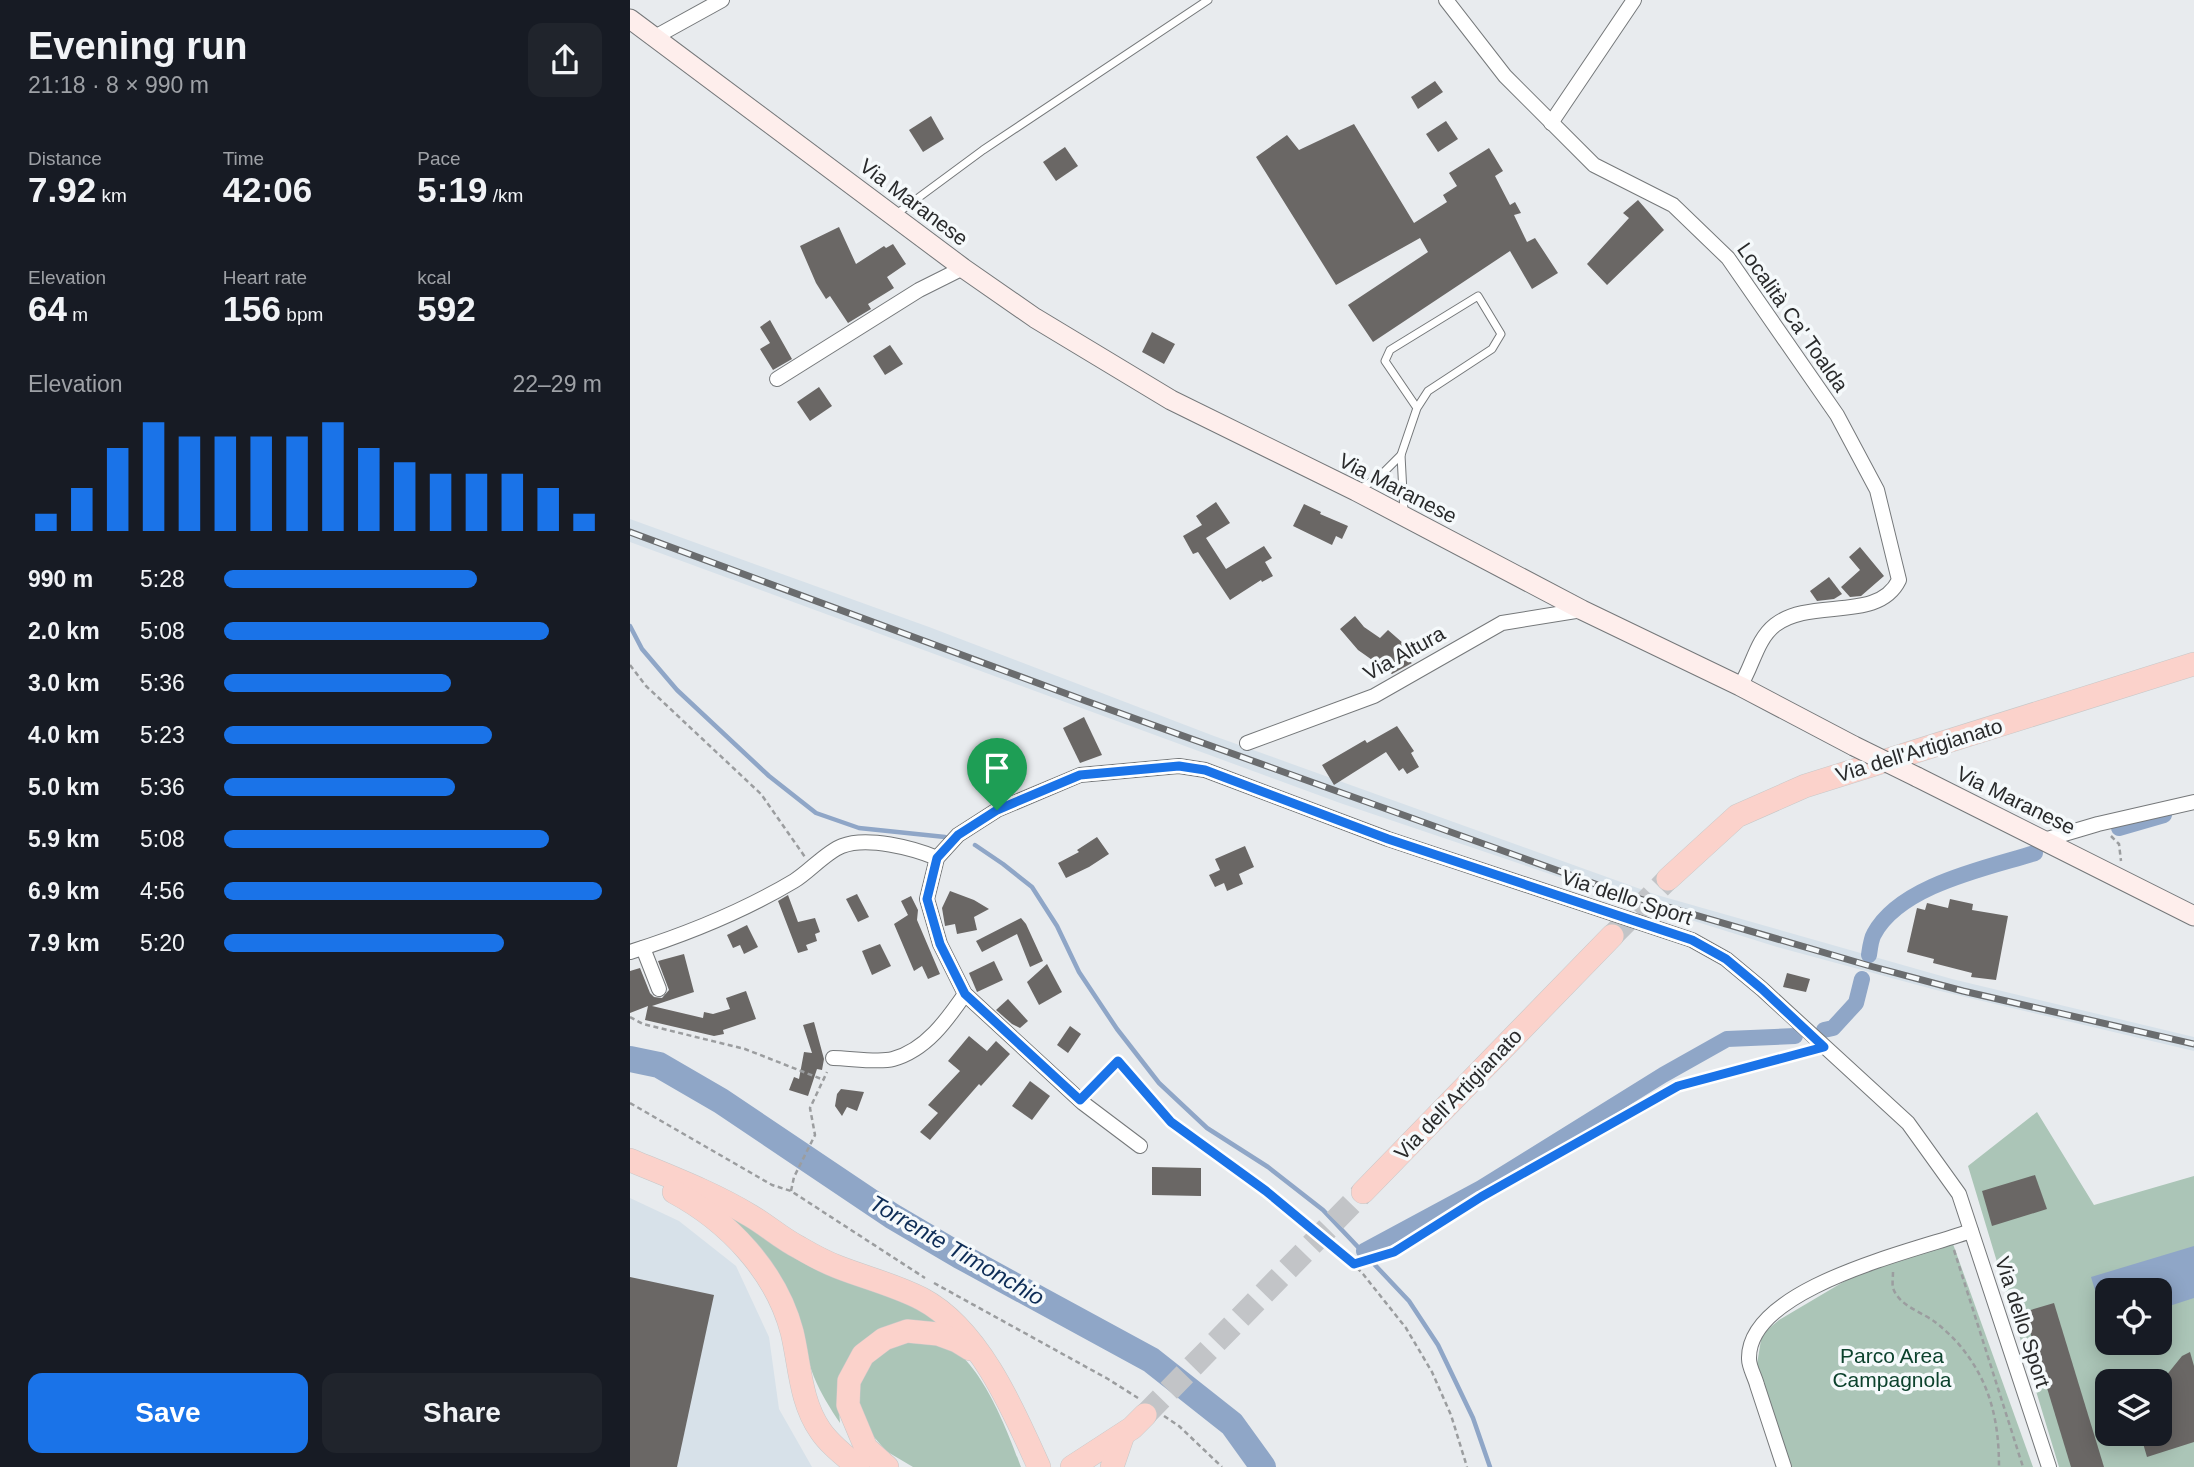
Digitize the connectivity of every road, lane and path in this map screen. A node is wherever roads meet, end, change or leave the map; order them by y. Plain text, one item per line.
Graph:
1 (722, 0) edge
2 (1208, 0) edge
3 (1446, 0) edge
4 (1634, 0) edge
5 (630, 19) edge
6 (655, 37) junction
7 (1551, 123) junction
8 (894, 215) junction
9 (963, 268) junction
10 (776, 379) dead end
11 (1418, 408) junction
12 (1401, 455) junction
13 (1356, 491) junction
14 (1404, 516) junction
15 (1582, 610) junction
16 (2194, 664) edge
17 (630, 665) edge
18 (1740, 686) junction
19 (1247, 743) dead end
20 (2194, 802) edge
21 (2098, 824) junction
22 (2044, 840) junction
23 (942, 853) junction
24 (813, 868) junction
25 (1668, 879) tunnel mouth
26 (2123, 880) junction
27 (2194, 916) edge
28 (1612, 936) tunnel mouth
29 (636, 950) edge
30 (659, 989) dead end
31 (965, 994) junction
32 (630, 1017) edge
33 (1824, 1047) junction
34 (833, 1058) joint
35 (824, 1080) junction
36 (1080, 1100) junction
37 (630, 1103) edge
38 (1140, 1146) dead end
39 (630, 1160) edge
40 (630, 1171) edge
41 (791, 1191) junction
42 (1363, 1192) tunnel mouth
43 (1971, 1231) junction
44 (1950, 1238) junction
45 (1892, 1255) junction
46 (1354, 1264) junction
47 (981, 1357) junction
48 (797, 1364) junction
49 (1139, 1419) junction
50 (820, 1431) junction
51 (1035, 1458) edge
52 (846, 1467) edge
53 (858, 1467) edge
54 (886, 1467) edge
55 (1072, 1467) edge
56 (1091, 1467) edge
57 (1112, 1467) edge
58 (1222, 1467) edge
59 (1467, 1467) edge
60 (1784, 1467) edge
61 (1999, 1467) edge
62 (2023, 1467) edge
63 (2049, 1467) edge

1 - 6 street
2 - 8 lane
3 - 7 street, Località Ca' Toalda
4 - 7 street
5 - 6 main road, Via Maranese
6 - 8 main road, Via Maranese
7 - 18 street, Località Ca' Toalda
8 - 9 main road, Via Maranese
9 - 10 street
9 - 13 main road, Via Maranese
11 - 11 lane
11 - 12 lane
12 - 13 lane
12 - 14 lane
13 - 14 main road, Via Maranese
14 - 15 main road, Via Maranese
15 - 18 main road, Via Maranese
15 - 19 street, Via Altura
16 - 25 highway, Via dell'Artigianato
17 - 24 path
18 - 22 main road, Via Maranese, bridge
20 - 21 street
21 - 22 street
21 - 26 path
22 - 26 main road, Via Maranese
23 - 24 street
23 - 31 street
23 - 33 street, Via dello Sport
24 - 29 street
26 - 27 main road, Via Maranese
28 - 42 highway, Via dell'Artigianato
29 - 30 street
31 - 34 street
31 - 36 street
32 - 35 path
33 - 43 street, Via dello Sport
33 - 46 path
34 - 35 path
35 - 41 path
36 - 38 street
36 - 46 path
37 - 41 path
39 - 47 highway
40 - 48 highway
41 - 49 path
43 - 44 street
43 - 63 street, Via dello Sport
44 - 45 street
44 - 62 path
45 - 60 street
45 - 61 path
46 - 59 path
47 - 51 highway
47 - 54 highway
48 - 50 highway
48 - 54 highway
49 - 55 highway
49 - 56 highway
49 - 57 highway
49 - 58 path
50 - 52 highway
50 - 53 highway

